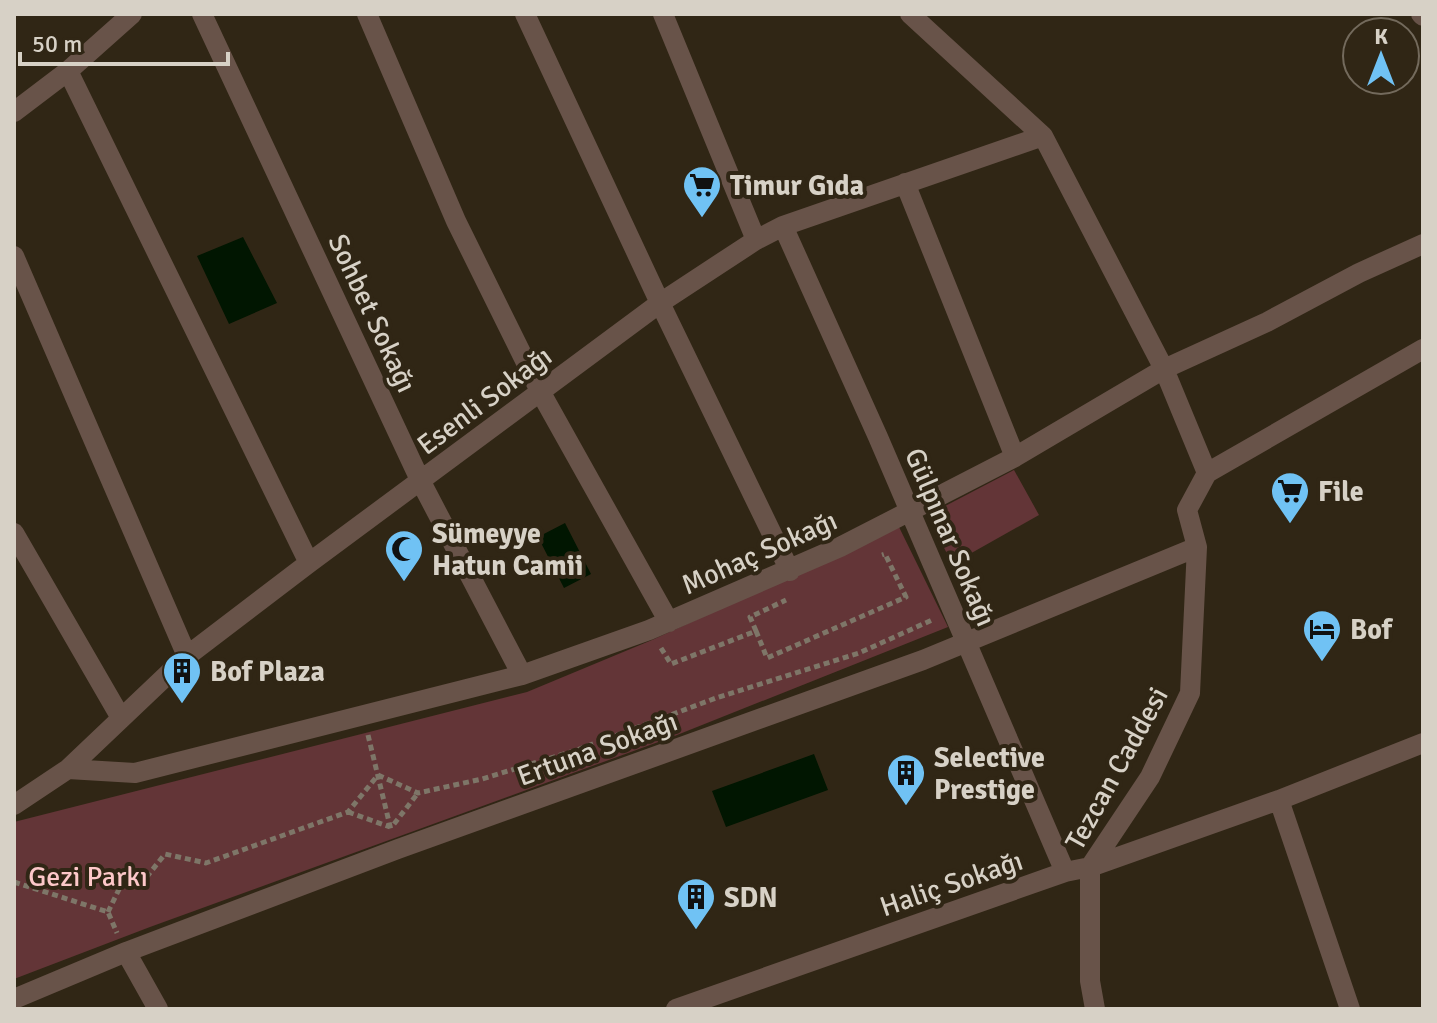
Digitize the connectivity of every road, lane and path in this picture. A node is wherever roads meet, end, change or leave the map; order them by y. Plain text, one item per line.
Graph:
1 (132, 14) edge
2 (202, 14) edge
3 (367, 14) edge
4 (525, 14) edge
5 (663, 14) edge
6 (910, 14) edge
7 (68, 71) junction
8 (14, 112) edge
9 (1043, 136) junction
10 (905, 183) junction
11 (783, 226) junction
12 (756, 240) junction
13 (1423, 244) edge
14 (14, 256) edge
15 (660, 303) junction
16 (1423, 349) edge
17 (1164, 369) junction
18 (541, 393) junction
19 (1015, 457) junction
20 (1207, 473) junction
21 (421, 482) junction
22 (910, 512) junction
23 (14, 533) edge
24 (1197, 547) junction
25 (873, 559) dead end
26 (309, 563) junction
27 (790, 571) junction
28 (797, 594) dead end
29 (953, 610) junction
30 (669, 622) junction
31 (649, 630) junction
32 (756, 631) junction
33 (965, 641) junction
34 (187, 656) junction
35 (522, 675) junction
36 (362, 714) junction
37 (121, 718) junction
38 (1423, 743) edge
39 (68, 769) junction
40 (378, 775) junction
41 (418, 793) junction
42 (1279, 800) junction
43 (14, 805) edge
44 (348, 812) junction
45 (391, 828) junction
46 (1090, 867) junction
47 (1065, 872) junction
48 (15, 885) edge
49 (126, 952) junction
50 (14, 999) edge
51 (158, 1009) edge
52 (676, 1009) edge
53 (1095, 1009) edge
54 (1350, 1009) edge

1 - 7 street
2 - 21 street, Sohbet Sokağı
3 - 18 street
4 - 15 street
5 - 12 street
6 - 9 street
7 - 8 street
7 - 26 street
9 - 10 street, Esenli Sokağı
9 - 17 street
10 - 11 street, Esenli Sokağı
10 - 19 street
11 - 12 street, Esenli Sokağı
11 - 22 street, Gülpınar Sokağı
12 - 15 street, Esenli Sokağı
13 - 17 street, Mohaç Sokağı
14 - 34 street
15 - 18 street, Esenli Sokağı
15 - 27 street
16 - 20 street
17 - 19 street, Mohaç Sokağı
17 - 20 street
18 - 21 street, Esenli Sokağı
18 - 30 street
19 - 22 street, Mohaç Sokağı
20 - 24 street, Tezcan Caddesi
21 - 26 street, Esenli Sokağı
21 - 35 street, Sohbet Sokağı
22 - 27 street, Mohaç Sokağı
22 - 29 street, Gülpınar Sokağı
23 - 37 street
24 - 33 street, Ertuna Sokağı
24 - 46 street, Tezcan Caddesi
25 - 32 path
26 - 34 street, Esenli Sokağı
27 - 30 street, Mohaç Sokağı
28 - 32 path
29 - 33 street, Gülpınar Sokağı
29 - 41 path
30 - 31 street, Mohaç Sokağı
31 - 32 path
31 - 35 street, Mohaç Sokağı
33 - 47 street, Gülpınar Sokağı
33 - 49 street, Ertuna Sokağı
34 - 37 street, Esenli Sokağı
35 - 36 street, Mohaç Sokağı
36 - 39 street, Mohaç Sokağı
36 - 40 path
37 - 39 street, Esenli Sokağı
38 - 42 street, Haliç Sokağı
39 - 43 street, Esenli Sokağı
40 - 41 path
40 - 44 path
40 - 45 path
41 - 45 path
42 - 46 street, Haliç Sokağı
42 - 54 street
44 - 45 path
44 - 48 path
46 - 47 street, Haliç Sokağı
46 - 53 street, Tezcan Caddesi
47 - 52 street, Haliç Sokağı
49 - 50 street, Ertuna Sokağı
49 - 51 street

